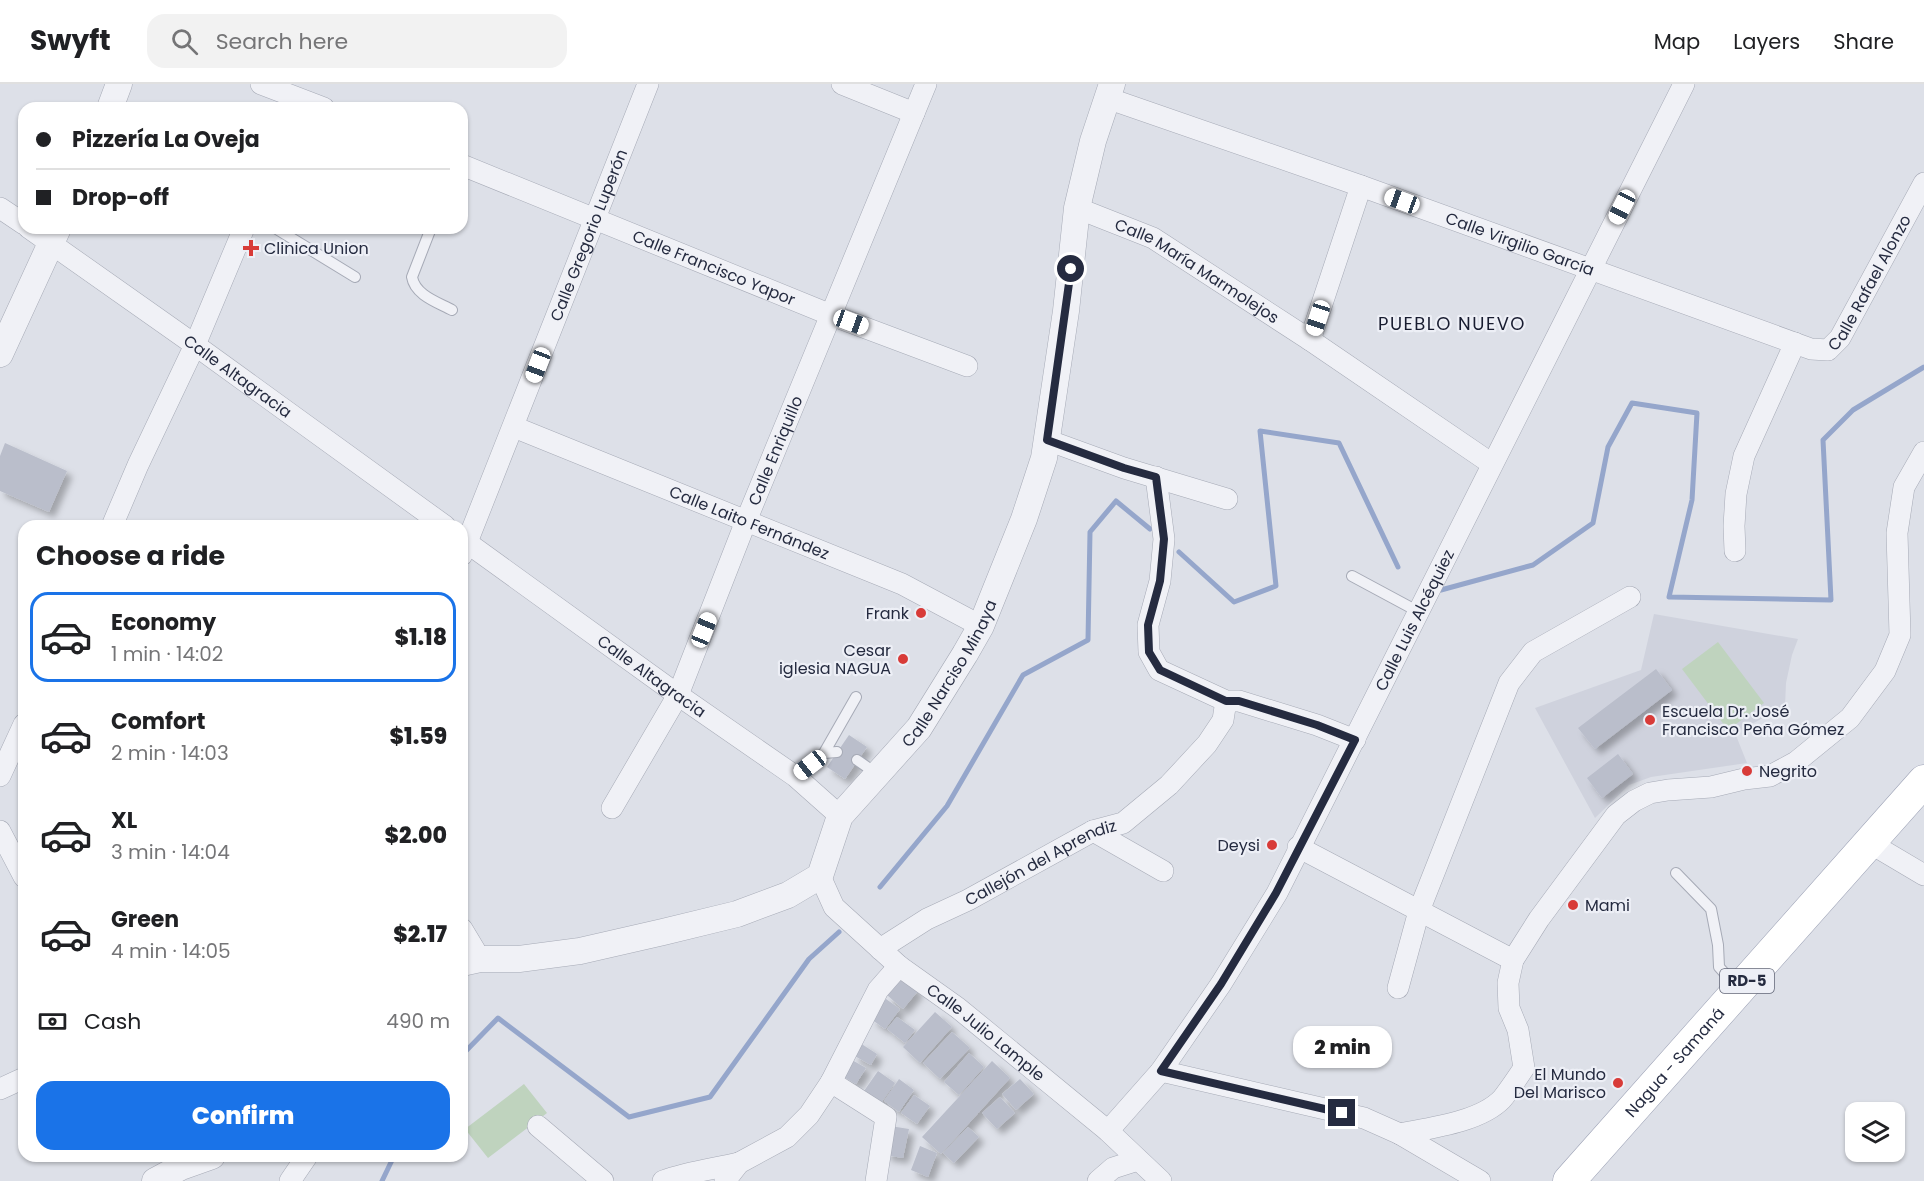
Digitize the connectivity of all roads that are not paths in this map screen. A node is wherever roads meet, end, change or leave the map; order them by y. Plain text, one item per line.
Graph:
1 (119, 84) edge
2 (261, 84) edge
3 (648, 84) edge
4 (842, 84) edge
5 (926, 84) edge
6 (1684, 84) edge
7 (1110, 91) edge
8 (301, 97) edge
9 (112, 102) edge
10 (914, 113) junction
11 (468, 168) edge
12 (1924, 183) edge
13 (1360, 186) junction
14 (0, 208) edge
15 (1077, 208) junction
16 (18, 220) edge
17 (594, 220) junction
18 (241, 234) edge
19 (285, 234) edge
20 (429, 234) edge
21 (54, 236) edge
22 (1590, 268) junction
23 (355, 277) dead end
24 (452, 310) dead end
25 (831, 315) junction
26 (1311, 340) junction
27 (1795, 343) junction
28 (195, 345) junction
29 (0, 354) edge
30 (967, 366) dead end
31 (514, 427) junction
32 (1047, 440) junction
33 (1924, 452) edge
34 (1492, 464) junction
35 (1156, 477) junction
36 (1227, 499) dead end
37 (115, 520) edge
38 (437, 520) edge
39 (747, 521) junction
40 (468, 536) edge
41 (468, 549) edge
42 (1735, 550) dead end
43 (1352, 576) dead end
44 (1630, 597) dead end
45 (1419, 612) junction
46 (981, 626) junction
47 (678, 695) junction
48 (856, 698) dead end
49 (1226, 701) junction
50 (18, 737) edge
51 (1355, 740) junction
52 (837, 752) dead end
53 (824, 753) junction
54 (0, 776) edge
55 (795, 776) junction
56 (1924, 781) edge
57 (612, 808) dead end
58 (840, 816) junction
59 (1093, 831) junction
60 (9, 832) edge
61 (1870, 843) junction
62 (1298, 847) junction
63 (18, 859) edge
64 (1163, 871) dead end
65 (1676, 873) dead end
66 (1924, 875) edge
67 (819, 876) junction
68 (1419, 911) junction
69 (880, 949) junction
70 (1513, 960) junction
71 (471, 961) edge
72 (899, 966) junction
73 (1398, 988) dead end
74 (1739, 990) junction
75 (1161, 1071) junction
76 (831, 1082) junction
77 (538, 1126) dead end
78 (1108, 1131) junction
79 (1400, 1134) junction
80 (1138, 1160) junction
81 (178, 1162) edge
82 (303, 1162) edge
83 (739, 1162) junction
84 (155, 1181) edge
85 (290, 1181) edge
86 (601, 1181) edge
87 (663, 1181) edge
88 (725, 1181) edge
89 (876, 1181) edge
90 (1098, 1181) edge
91 (1161, 1181) edge
92 (1480, 1181) edge
93 (1569, 1181) edge

1 - 9 street
2 - 8 street
3 - 17 street, Calle Gregorio Luperón
4 - 10 street
5 - 10 street, Calle Enriquillo
6 - 22 street, Calle Luis Alcéquiez
7 - 13 street, Calle Virgilio García
7 - 15 street, Calle Narciso Minaya
10 - 25 street, Calle Enriquillo
11 - 17 street, Calle Francisco Yapor
12 - 27 street, Calle Rafael Alonzo
13 - 22 street, Calle Virgilio García
13 - 26 street
14 - 16 street
15 - 26 street, Calle María Marmolejos
15 - 32 street, Calle Narciso Minaya
17 - 25 street, Calle Francisco Yapor
17 - 31 street, Calle Gregorio Luperón
18 - 28 street
19 - 23 lane
20 - 24 lane
21 - 28 street, Calle Altagracia
21 - 29 street
22 - 27 street, Calle Virgilio García
22 - 34 street, Calle Luis Alcéquiez
25 - 30 street, Calle Francisco Yapor
25 - 39 street, Calle Enriquillo
26 - 34 street, Calle María Marmolejos
27 - 42 street
28 - 37 street
28 - 38 street, Calle Altagracia
31 - 39 street, Calle Laito Fernández
31 - 40 street, Calle Gregorio Luperón
32 - 35 street
32 - 46 street, Calle Narciso Minaya
33 - 70 street
34 - 45 street, Calle Luis Alcéquiez
35 - 36 street
35 - 49 street
39 - 46 street, Calle Laito Fernández
39 - 47 street, Calle Enriquillo
41 - 47 street, Calle Altagracia
43 - 45 lane
44 - 68 street
45 - 51 street, Calle Luis Alcéquiez
46 - 58 street, Calle Narciso Minaya
47 - 55 street, Calle Altagracia
47 - 57 street, Calle Enriquillo
48 - 53 lane
49 - 51 street
49 - 59 street, Callejón del Aprendiz
50 - 54 street
51 - 62 street, Calle Luis Alcéquiez
52 - 53 lane
53 - 55 lane
55 - 58 street, Calle Altagracia
56 - 61 main road, Nagua - Samaná / RD-5
58 - 67 street, Calle Narciso Minaya
59 - 64 street
59 - 69 street, Callejón del Aprendiz
60 - 63 street
61 - 66 street
61 - 74 main road, Nagua - Samaná / RD-5
62 - 68 street
62 - 75 street, Calle Luis Alcéquiez
65 - 74 lane
67 - 69 street, Calle Julio Lample
67 - 71 street
68 - 70 street
68 - 73 street
69 - 72 street, Calle Julio Lample
70 - 79 street
72 - 76 street
72 - 78 street, Calle Julio Lample
74 - 93 main road, Nagua - Samaná / RD-5
75 - 78 street, Calle Luis Alcéquiez
75 - 79 street
76 - 83 street
76 - 89 street
77 - 86 street
78 - 80 street, Calle Julio Lample
79 - 92 street
80 - 90 street
80 - 91 street, Calle Julio Lample
81 - 84 street
82 - 85 street
83 - 87 street
83 - 88 street

